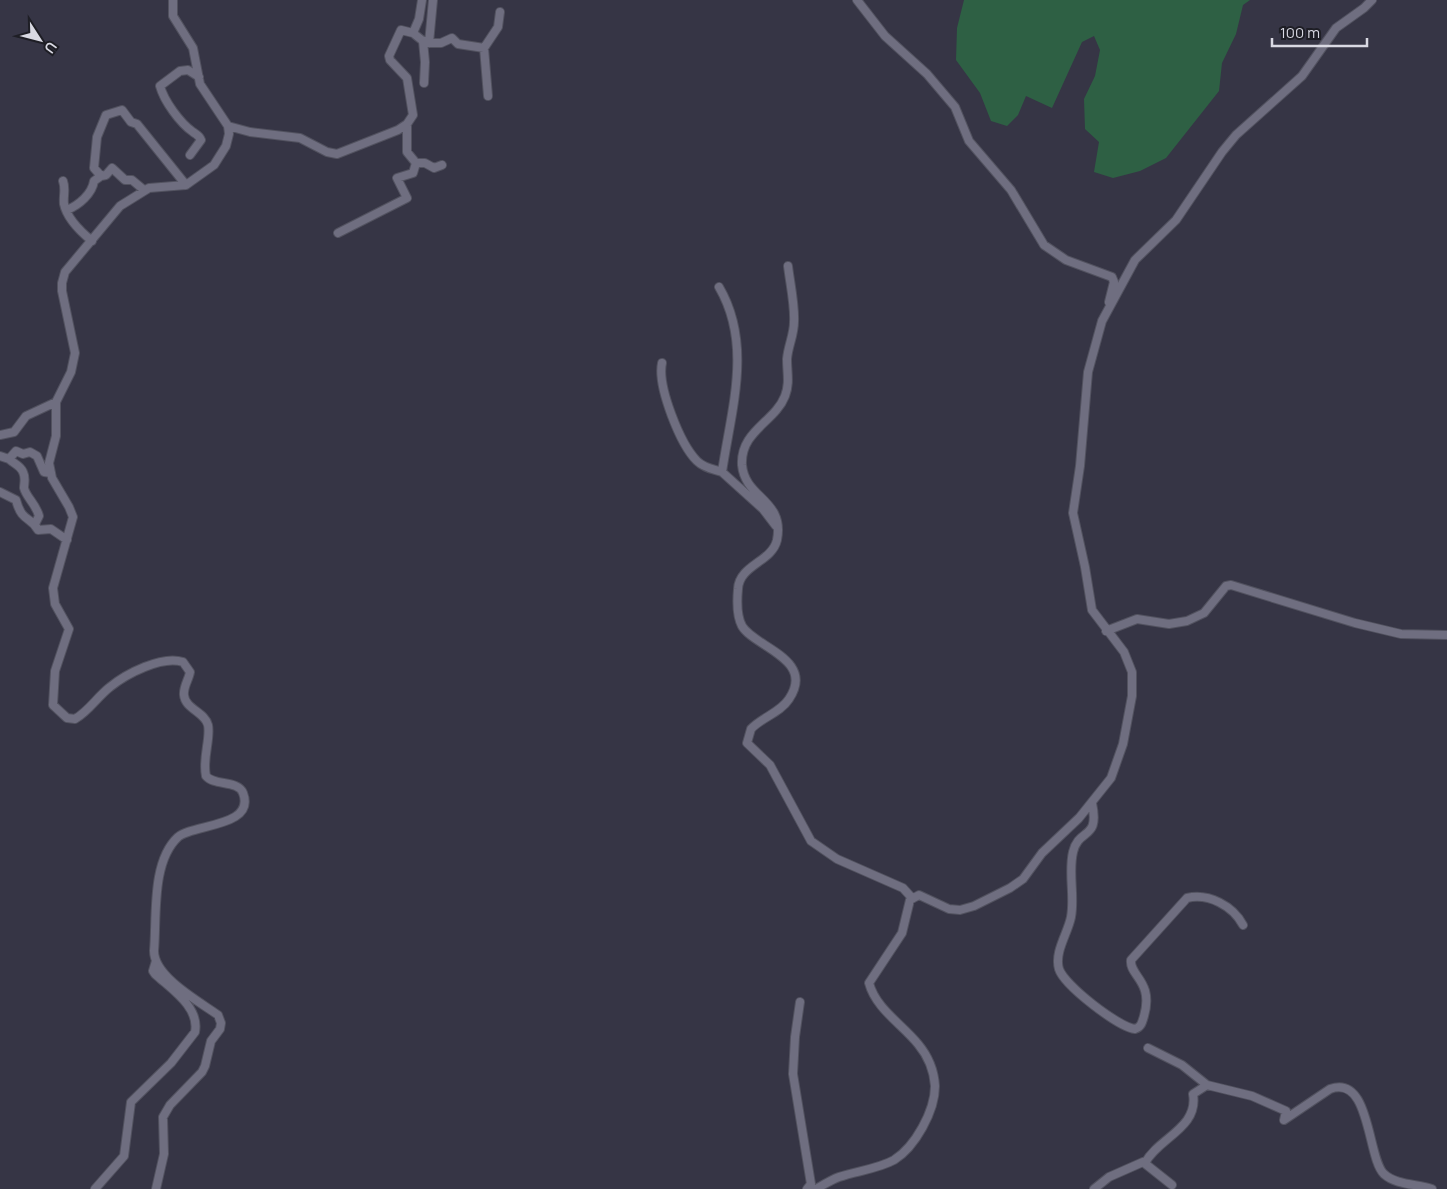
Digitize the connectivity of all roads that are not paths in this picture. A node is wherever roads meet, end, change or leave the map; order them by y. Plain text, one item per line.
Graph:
1 (173, 0) edge
2 (422, 0) edge
3 (433, 0) edge
4 (857, 0) edge
5 (1372, 0) edge
6 (500, 12) dead end
7 (413, 33) junction
8 (426, 42) junction
9 (484, 48) junction
10 (199, 77) junction
11 (424, 83) dead end
12 (488, 96) dead end
13 (407, 124) junction
14 (228, 126) junction
15 (190, 155) dead end
16 (416, 163) junction
17 (442, 164) dead end
18 (101, 176) junction
19 (63, 180) dead end
20 (186, 185) junction
21 (144, 190) junction
22 (67, 210) junction
23 (338, 234) dead end
24 (92, 241) junction
25 (788, 266) dead end
26 (719, 287) dead end
27 (1110, 304) junction
28 (662, 363) dead end
29 (56, 402) junction
30 (0, 435) edge
31 (0, 456) edge
32 (9, 459) junction
33 (722, 472) junction
34 (51, 473) junction
35 (0, 492) edge
36 (35, 524) junction
37 (777, 528) junction
38 (67, 540) junction
39 (1106, 631) junction
40 (1447, 635) edge
41 (1092, 803) junction
42 (912, 898) junction
43 (1243, 925) dead end
44 (156, 961) junction
45 (800, 1002) dead end
46 (1148, 1048) dead end
47 (1207, 1085) junction
48 (1143, 1162) junction
49 (1172, 1185) dead end
50 (95, 1189) edge
51 (156, 1189) edge
52 (807, 1189) edge
53 (816, 1189) edge
54 (1094, 1189) edge
55 (1432, 1189) edge

1 - 10 street
2 - 7 street
3 - 8 street
4 - 27 street
5 - 27 street
6 - 9 street
7 - 8 street
7 - 13 street
8 - 9 street
8 - 11 street
9 - 12 street
10 - 14 street
10 - 15 street
13 - 14 street
13 - 16 street
14 - 20 street
16 - 17 street
16 - 23 street
18 - 20 street
18 - 21 street
18 - 22 street
19 - 22 street
20 - 21 street
21 - 24 street
22 - 24 street
24 - 29 street
25 - 37 street
26 - 33 street
27 - 39 street
28 - 33 street
29 - 30 street
29 - 34 street
31 - 32 street
32 - 34 street
32 - 36 street
33 - 37 street
34 - 38 street
35 - 36 street
36 - 38 street
37 - 42 street
38 - 44 street
39 - 40 street
39 - 41 street
41 - 42 street
41 - 43 street
42 - 53 street
44 - 50 street
44 - 51 street
45 - 52 street
46 - 47 street
47 - 48 street
47 - 55 street
48 - 49 street
48 - 54 street

